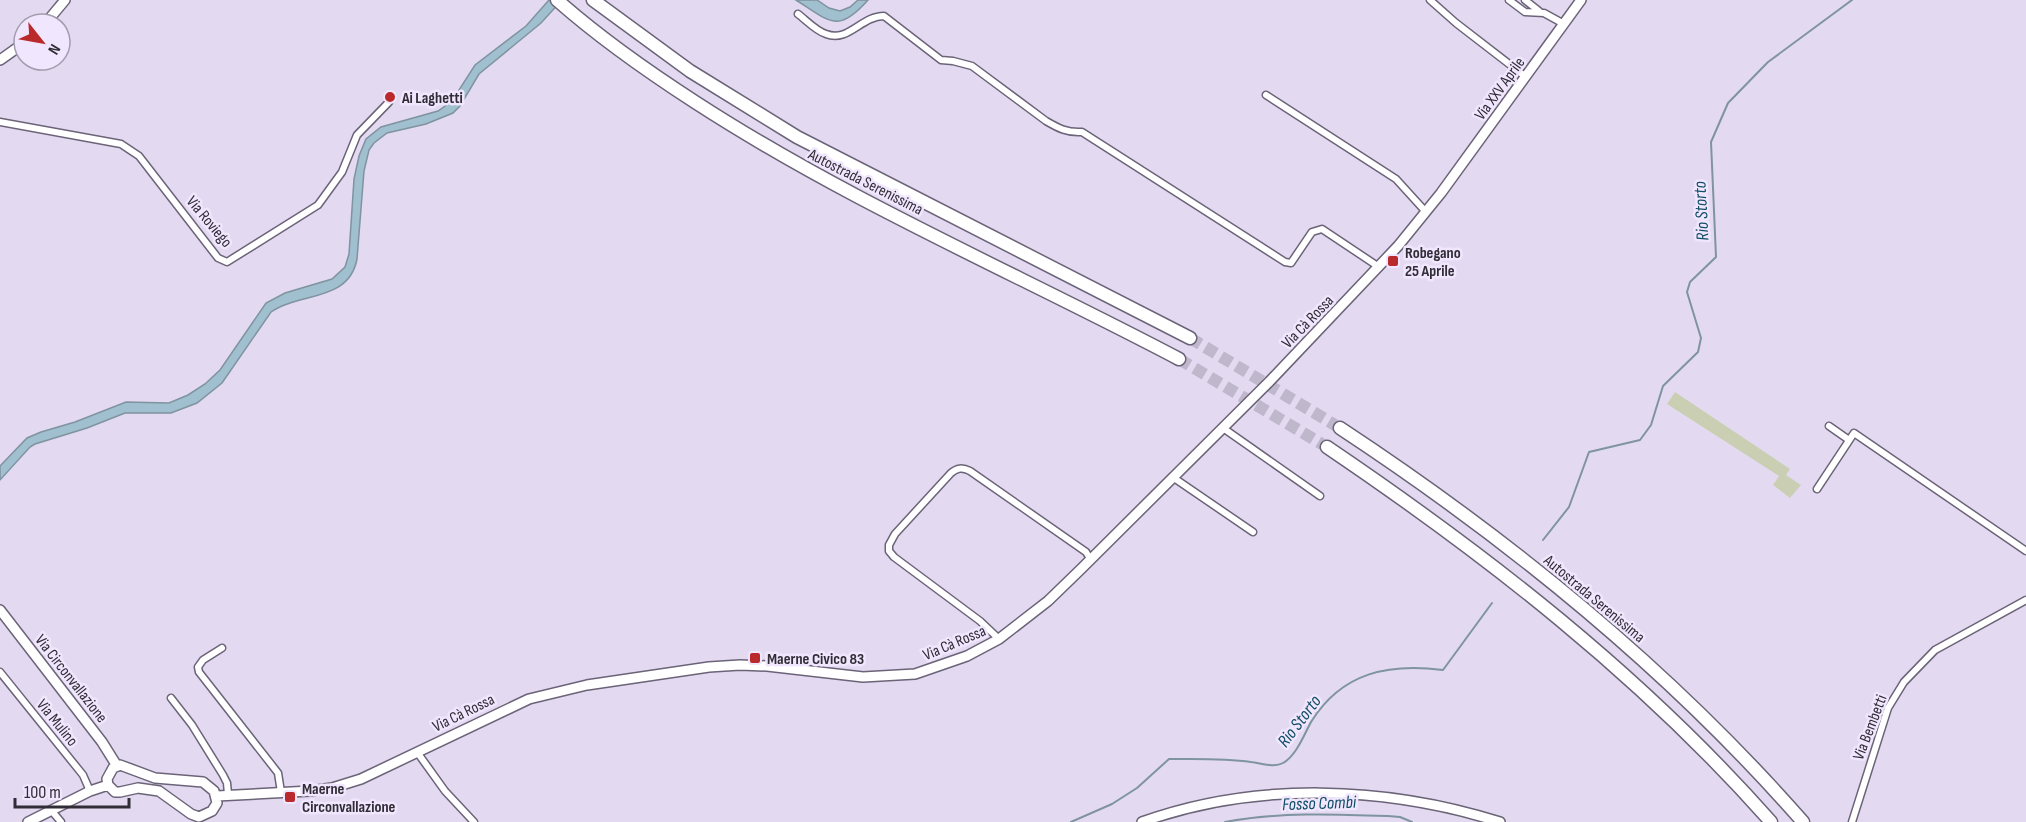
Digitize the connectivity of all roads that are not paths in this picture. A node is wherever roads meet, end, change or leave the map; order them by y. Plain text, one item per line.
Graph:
1 (65, 0) edge
2 (557, 0) edge
3 (593, 0) edge
4 (1430, 0) edge
5 (1509, 0) edge
6 (1525, 0) edge
7 (1581, 0) edge
8 (1539, 11) junction
9 (55, 12) edge
10 (798, 14) dead end
11 (1564, 24) junction
12 (1526, 77) junction
13 (1266, 95) dead end
14 (389, 102) dead end
15 (0, 122) edge
16 (1441, 193) joint
17 (1426, 212) junction
18 (1379, 267) junction
19 (1190, 338) tunnel mouth
20 (1179, 359) tunnel mouth
21 (1829, 426) dead end
22 (1223, 428) junction
23 (1341, 428) tunnel mouth
24 (1849, 440) junction
25 (1327, 447) tunnel mouth
26 (1174, 478) junction
27 (1817, 489) dead end
28 (1320, 496) dead end
29 (1253, 532) dead end
30 (2026, 551) edge
31 (1091, 560) junction
32 (2026, 600) edge
33 (0, 610) edge
34 (999, 639) junction
35 (222, 648) dead end
36 (0, 672) edge
37 (171, 698) dead end
38 (417, 752) junction
39 (117, 766) junction
40 (108, 784) junction
41 (90, 791) junction
42 (281, 792) junction
43 (228, 794) junction
44 (217, 796) junction
45 (51, 810) junction
46 (205, 819) edge
47 (28, 822) edge
48 (61, 822) edge
49 (474, 822) edge
50 (1142, 822) edge
51 (1500, 822) edge
52 (1771, 822) edge
53 (1803, 822) edge
54 (1852, 822) edge

1 - 9 main road
2 - 20 highway, Autostrada Serenissima
3 - 19 highway, Autostrada Serenissima
4 - 12 street
5 - 8 street
6 - 8 street
7 - 11 main road, Via XXV Aprile
8 - 11 street
10 - 18 street
11 - 12 main road, Via XXV Aprile
12 - 16 main road, Via XXV Aprile
13 - 17 street
14 - 15 street, Via Roviego
16 - 17 main road, Via Cà Rossa
17 - 18 main road, Via Cà Rossa
18 - 22 main road, Via Cà Rossa
21 - 24 street
22 - 26 main road, Via Cà Rossa
22 - 28 street
23 - 53 highway, Autostrada Serenissima
24 - 27 street
24 - 30 street
25 - 52 highway
26 - 29 street
26 - 31 main road, Via Cà Rossa
31 - 34 main road, Via Cà Rossa
31 - 34 street
32 - 54 street, Via Bembetti
33 - 39 main road, Via Circonvallazione
34 - 38 main road, Via Cà Rossa
35 - 42 street
36 - 41 street, Via Mulino
37 - 43 street
38 - 42 main road, Via Cà Rossa
38 - 49 street
39 - 40 main road
39 - 44 main road
40 - 41 main road
40 - 46 main road
41 - 45 main road
42 - 43 main road, Via Cà Rossa
43 - 44 main road, Via Cà Rossa
44 - 46 main road
45 - 47 main road
45 - 48 street
50 - 51 main road

